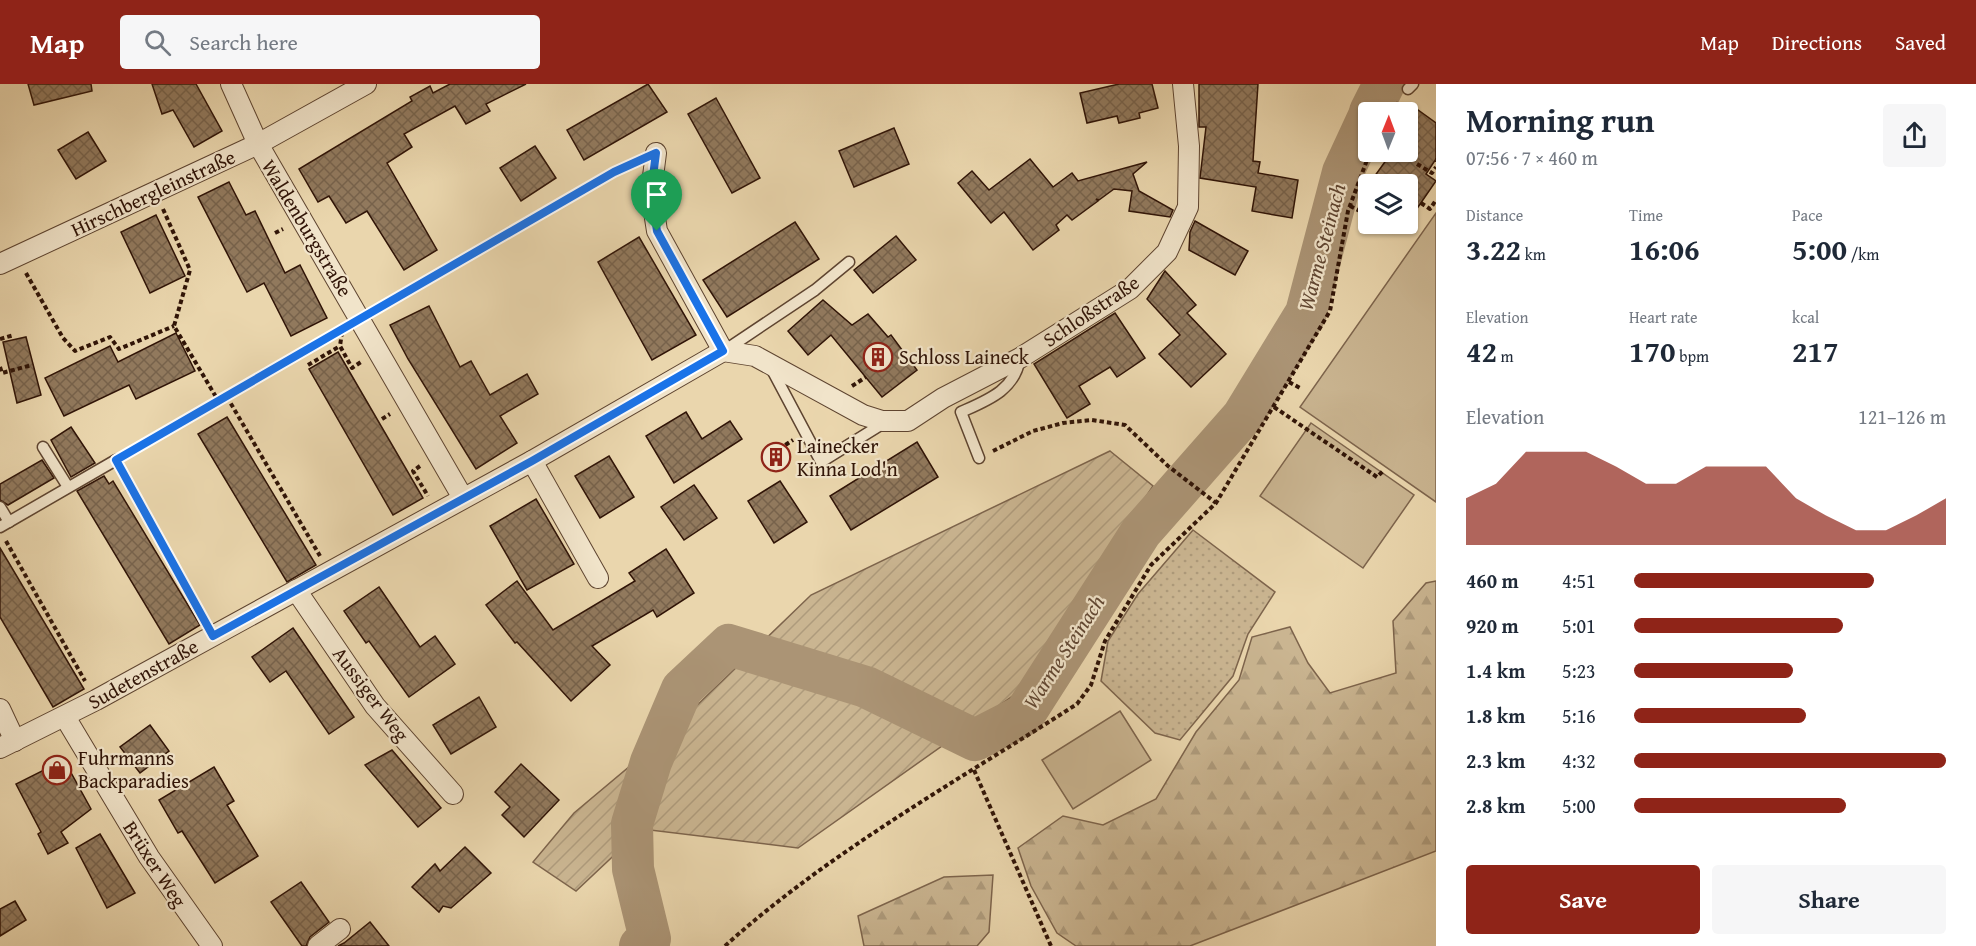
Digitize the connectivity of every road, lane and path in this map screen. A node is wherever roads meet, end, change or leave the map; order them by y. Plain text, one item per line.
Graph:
1 (231, 84) edge
2 (366, 84) edge
3 (1184, 84) edge
4 (258, 144) junction
5 (656, 153) joint
6 (1366, 162) edge
7 (1417, 164) dead end
8 (1435, 169) edge
9 (156, 192) junction
10 (1436, 200) edge
11 (1421, 203) dead end
12 (1350, 206) junction
13 (1358, 211) edge
14 (8, 260) edge
15 (849, 262) dead end
16 (362, 320) junction
17 (174, 326) junction
18 (14, 335) dead end
19 (0, 339) edge
20 (339, 346) dead end
21 (723, 351) junction
22 (1020, 358) junction
23 (769, 363) junction
24 (32, 365) dead end
25 (308, 365) dead end
26 (0, 367) edge
27 (1288, 382) junction
28 (1300, 388) dead end
29 (227, 397) junction
30 (219, 402) junction
31 (1274, 406) junction
32 (887, 421) junction
33 (43, 447) dead end
34 (979, 458) joint
35 (116, 460) junction
36 (532, 461) junction
37 (1384, 470) dead end
38 (68, 487) junction
39 (463, 498) junction
40 (1216, 502) junction
41 (0, 507) edge
42 (4, 525) edge
43 (6, 540) dead end
44 (330, 572) junction
45 (598, 578) dead end
46 (296, 590) junction
47 (213, 636) junction
48 (96, 700) junction
49 (0, 709) edge
50 (65, 717) junction
51 (8, 745) edge
52 (974, 770) junction
53 (453, 794) dead end
54 (339, 929) dead end
55 (212, 946) edge
56 (318, 946) edge
57 (725, 946) edge
58 (1051, 946) edge

1 - 4 street, Waldenburgstraße
2 - 4 street, Hirschbergleinstraße
3 - 22 street, Schloßstraße
4 - 9 street, Hirschbergleinstraße
4 - 16 street, Waldenburgstraße
5 - 16 path
5 - 21 street
6 - 12 path
7 - 8 path
9 - 14 street, Hirschbergleinstraße
9 - 17 path
10 - 11 path
12 - 13 path
12 - 27 path
14 - 17 path
15 - 21 lane
16 - 29 path
16 - 39 street, Waldenburgstraße
17 - 30 path
18 - 19 path
20 - 25 path
21 - 23 street, Schloßstraße
21 - 36 street, Sudetenstraße
22 - 32 street, Schloßstraße
22 - 34 lane
23 - 32 street, Schloßstraße
23 - 32 lane
24 - 26 path
27 - 28 path
27 - 31 path
29 - 30 path
29 - 44 path
30 - 35 path
31 - 37 path
31 - 40 path
33 - 38 lane
34 - 40 path
35 - 38 lane
35 - 47 path
36 - 39 street, Sudetenstraße
36 - 45 street
38 - 42 lane
39 - 44 street, Sudetenstraße
40 - 52 path
41 - 42 lane
43 - 48 path
44 - 46 street, Sudetenstraße
46 - 47 street, Sudetenstraße
46 - 53 street, Aussiger Weg
47 - 48 street, Sudetenstraße
48 - 50 street, Sudetenstraße
49 - 51 street
50 - 51 street, Sudetenstraße
50 - 55 street, Brüxer Weg
52 - 57 path
52 - 58 path
54 - 56 street

